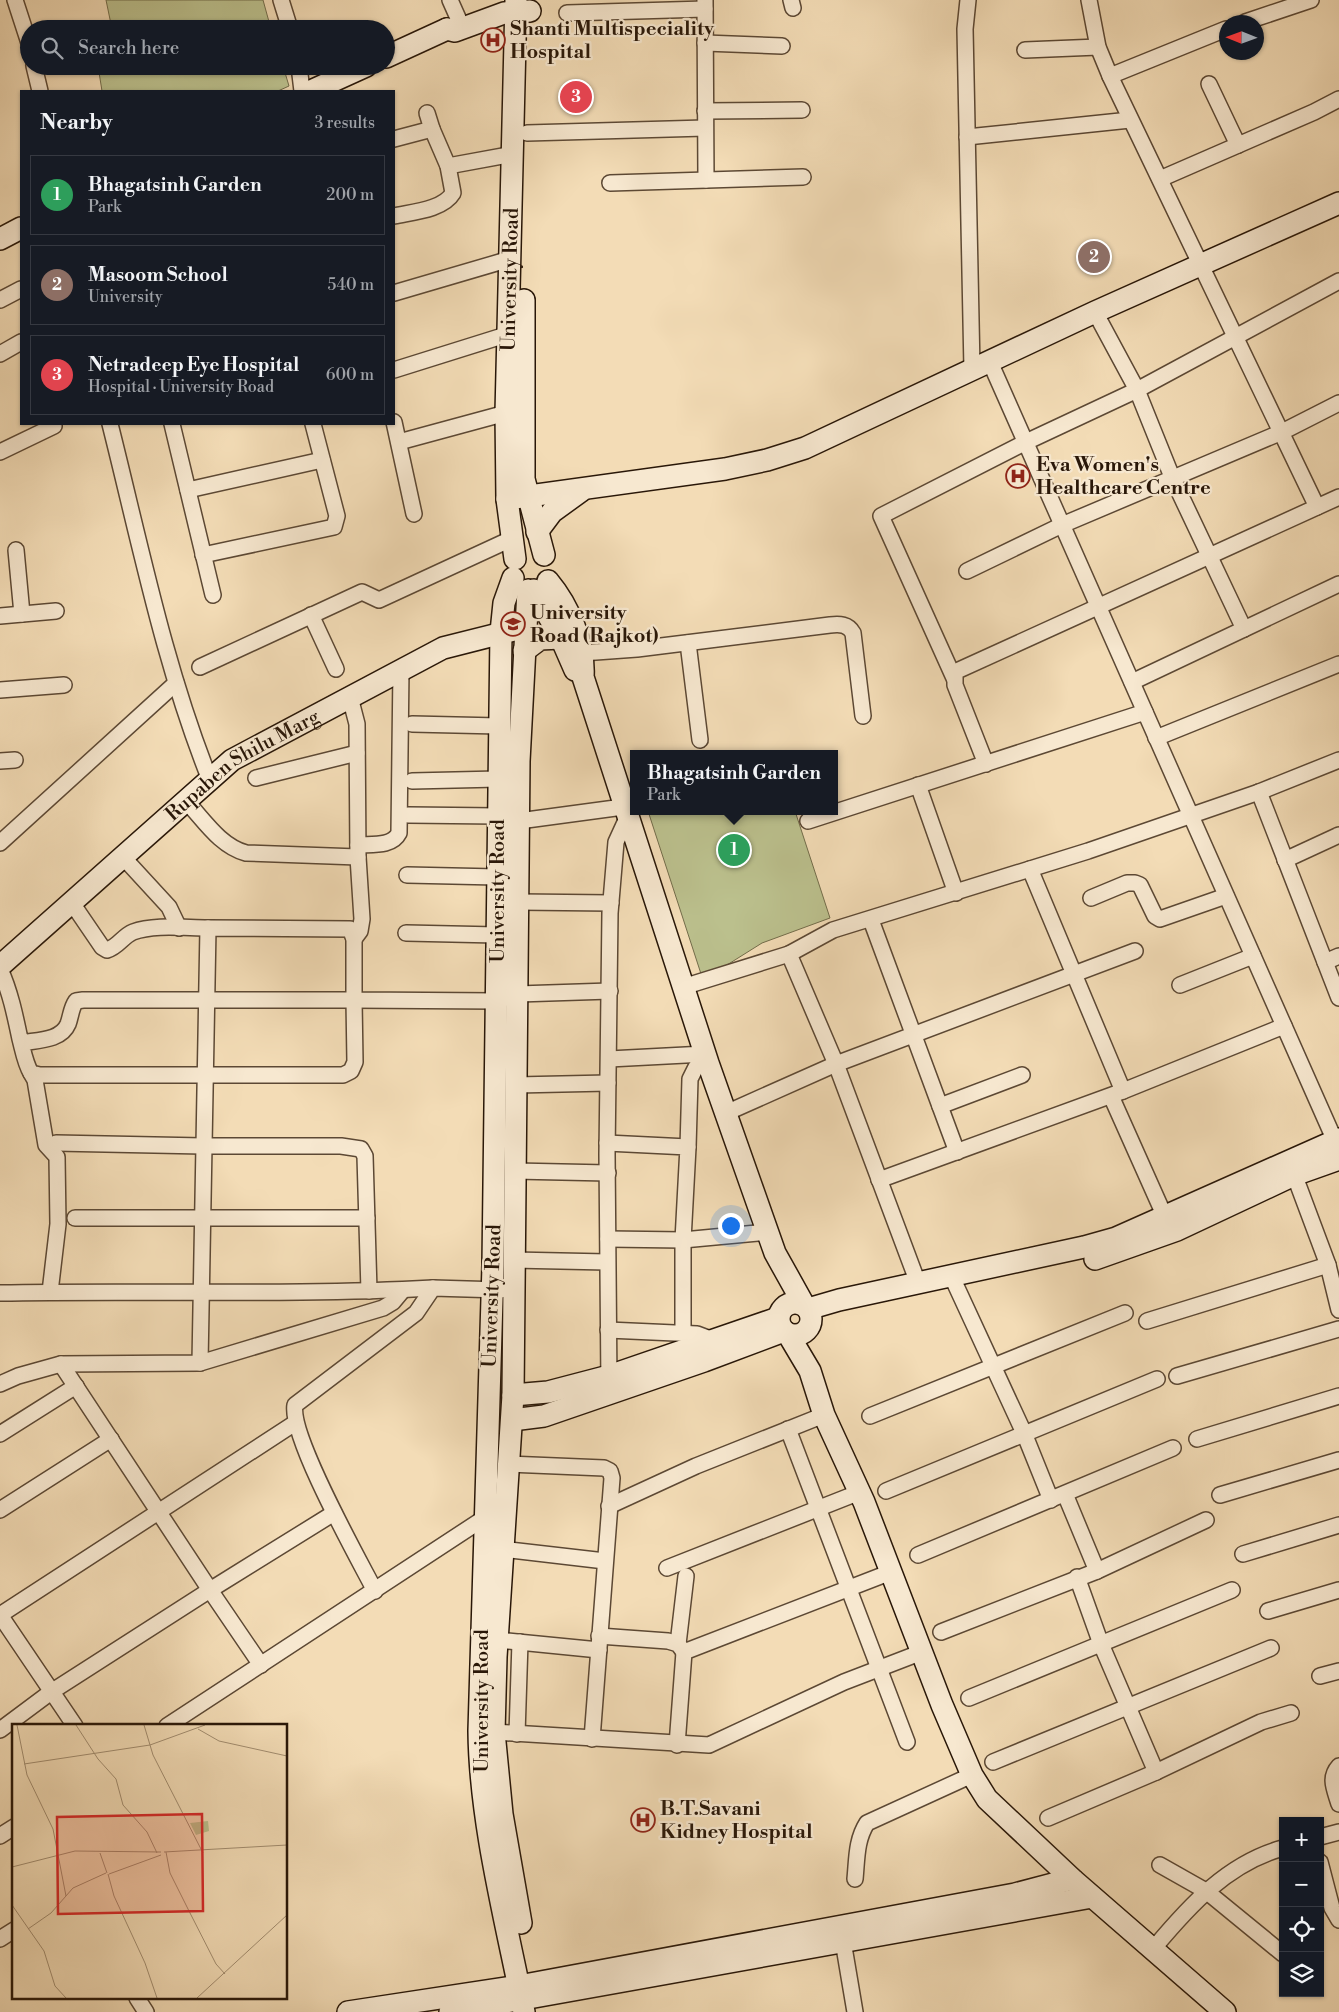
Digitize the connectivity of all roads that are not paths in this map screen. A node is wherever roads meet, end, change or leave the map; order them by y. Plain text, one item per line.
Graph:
1 (15, 0) edge
2 (968, 0) edge
3 (1089, 0) edge
4 (1311, 0) edge
5 (284, 1) edge
6 (519, 4) edge
7 (705, 4) edge
8 (630, 5) edge
9 (567, 13) dead end
10 (452, 16) edge
11 (1264, 16) edge
12 (22, 20) edge
13 (288, 20) edge
14 (1219, 32) edge
15 (705, 43) junction
16 (782, 46) dead end
17 (1098, 47) junction
18 (1025, 50) dead end
19 (395, 51) edge
20 (36, 75) edge
21 (300, 75) edge
22 (346, 75) edge
23 (1110, 76) junction
24 (1208, 84) dead end
25 (40, 90) edge
26 (302, 90) edge
27 (313, 90) edge
28 (1339, 99) edge
29 (802, 110) dead end
30 (705, 111) junction
31 (427, 113) dead end
32 (1130, 120) junction
33 (705, 128) junction
34 (432, 129) junction
35 (526, 133) junction
36 (967, 137) junction
37 (395, 139) edge
38 (1238, 145) junction
39 (514, 154) junction
40 (448, 166) junction
41 (803, 176) dead end
42 (1160, 179) junction
43 (706, 180) junction
44 (610, 183) dead end
45 (1339, 203) edge
46 (395, 216) edge
47 (20, 229) edge
48 (0, 239) edge
49 (510, 259) junction
50 (1202, 264) junction
51 (1339, 281) edge
52 (20, 290) edge
53 (395, 293) edge
54 (0, 300) edge
55 (1096, 312) junction
56 (509, 334) junction
57 (1236, 335) junction
58 (20, 343) edge
59 (0, 354) edge
60 (981, 365) junction
61 (395, 370) edge
62 (1137, 390) junction
63 (1339, 403) edge
64 (506, 413) junction
65 (110, 425) edge
66 (172, 425) edge
67 (312, 425) edge
68 (395, 425) edge
69 (54, 426) dead end
70 (1282, 432) junction
71 (399, 442) junction
72 (1026, 442) junction
73 (0, 452) edge
74 (322, 460) junction
75 (1172, 477) junction
76 (586, 488) junction
77 (188, 490) junction
78 (1339, 497) edge
79 (517, 498) junction
80 (1317, 508) junction
81 (414, 514) dead end
82 (1062, 525) junction
83 (537, 532) junction
84 (511, 538) junction
85 (16, 550) dead end
86 (203, 554) junction
87 (544, 555) junction
88 (1211, 556) junction
89 (967, 571) dead end
90 (527, 580) junction
91 (1339, 584) edge
92 (213, 595) dead end
93 (1098, 607) junction
94 (56, 611) dead end
95 (22, 614) junction
96 (311, 615) junction
97 (0, 616) edge
98 (524, 628) junction
99 (1244, 629) junction
100 (500, 632) junction
101 (561, 638) junction
102 (688, 642) junction
103 (524, 651) junction
104 (582, 653) junction
105 (1339, 664) edge
106 (200, 667) dead end
107 (336, 669) dead end
108 (401, 669) junction
109 (583, 677) junction
110 (954, 678) junction
111 (1132, 682) junction
112 (176, 683) junction
113 (64, 685) dead end
114 (0, 690) edge
115 (350, 697) junction
116 (1145, 712) junction
117 (863, 716) dead end
118 (412, 724) dead end
119 (499, 726) junction
120 (1156, 738) junction
121 (700, 740) dead end
122 (357, 753) junction
123 (15, 760) dead end
124 (1339, 760) edge
125 (0, 761) edge
126 (986, 764) junction
127 (256, 778) dead end
128 (498, 779) junction
129 (210, 780) junction
130 (412, 781) dead end
131 (918, 785) junction
132 (1259, 792) junction
133 (186, 801) junction
134 (838, 811) edge
135 (625, 812) junction
136 (408, 815) dead end
137 (826, 815) edge
138 (497, 816) junction
139 (1191, 816) junction
140 (519, 821) junction
141 (808, 821) dead end
142 (1339, 835) edge
143 (0, 843) edge
144 (358, 851) junction
145 (123, 857) junction
146 (1285, 860) junction
147 (1030, 869) junction
148 (407, 875) dead end
149 (497, 877) junction
150 (956, 893) junction
151 (1226, 896) junction
152 (1091, 898) dead end
153 (519, 902) junction
154 (72, 903) junction
155 (610, 903) junction
156 (871, 920) junction
157 (179, 928) junction
158 (208, 928) junction
159 (406, 933) dead end
160 (497, 935) junction
161 (354, 939) junction
162 (1135, 951) dead end
163 (789, 954) junction
164 (1253, 956) junction
165 (1332, 959) edge
166 (0, 968) edge
167 (1074, 974) junction
168 (1180, 985) dead end
169 (683, 986) junction
170 (610, 991) junction
171 (518, 994) junction
172 (1339, 998) edge
173 (354, 1000) junction
174 (206, 1001) junction
175 (496, 1001) junction
176 (1284, 1026) junction
177 (914, 1035) junction
178 (22, 1042) junction
179 (707, 1058) junction
180 (609, 1059) junction
181 (836, 1064) junction
182 (31, 1073) junction
183 (207, 1073) junction
184 (1022, 1074) dead end
185 (608, 1083) junction
186 (516, 1085) junction
187 (1117, 1093) junction
188 (940, 1106) junction
189 (726, 1113) junction
190 (56, 1143) dead end
191 (607, 1143) junction
192 (203, 1146) junction
193 (1338, 1146) edge
194 (688, 1147) junction
195 (957, 1152) junction
196 (1292, 1169) junction
197 (515, 1171) junction
198 (608, 1173) junction
199 (879, 1180) junction
200 (1165, 1217) junction
201 (75, 1218) dead end
202 (202, 1218) junction
203 (367, 1218) junction
204 (768, 1232) junction
205 (608, 1239) junction
206 (683, 1240) junction
207 (513, 1260) junction
208 (608, 1262) junction
209 (1328, 1265) junction
210 (954, 1282) junction
211 (918, 1283) junction
212 (433, 1288) junction
213 (403, 1290) junction
214 (502, 1290) junction
215 (202, 1291) junction
216 (369, 1291) junction
217 (50, 1292) junction
218 (0, 1293) edge
219 (1339, 1310) edge
220 (1126, 1313) dead end
221 (795, 1319) junction
222 (1147, 1321) dead end
223 (1339, 1329) edge
224 (608, 1330) junction
225 (683, 1333) junction
226 (713, 1340) junction
227 (200, 1362) junction
228 (61, 1364) junction
229 (993, 1366) junction
230 (1177, 1376) dead end
231 (1157, 1379) dead end
232 (0, 1384) edge
233 (609, 1385) junction
234 (76, 1386) junction
235 (512, 1395) junction
236 (1339, 1396) edge
237 (824, 1415) junction
238 (870, 1416) dead end
239 (512, 1420) junction
240 (295, 1424) junction
241 (788, 1429) junction
242 (1024, 1433) junction
243 (0, 1434) edge
244 (110, 1439) junction
245 (1197, 1439) dead end
246 (1173, 1448) dead end
247 (1339, 1460) edge
248 (508, 1464) junction
249 (886, 1491) dead end
250 (860, 1492) junction
251 (1220, 1495) dead end
252 (1058, 1497) junction
253 (504, 1506) junction
254 (609, 1506) junction
255 (818, 1508) junction
256 (0, 1510) edge
257 (158, 1512) junction
258 (334, 1513) junction
259 (484, 1518) junction
260 (1206, 1520) dead end
261 (1339, 1525) edge
262 (502, 1549) junction
263 (1243, 1554) dead end
264 (918, 1555) dead end
265 (604, 1561) junction
266 (667, 1568) dead end
267 (1097, 1571) junction
268 (891, 1572) junction
269 (686, 1576) dead end
270 (1076, 1577) junction
271 (847, 1589) junction
272 (210, 1590) junction
273 (1232, 1590) dead end
274 (1339, 1590) edge
275 (375, 1591) junction
276 (1268, 1611) dead end
277 (0, 1615) edge
278 (941, 1632) dead end
279 (497, 1640) junction
280 (520, 1642) junction
281 (599, 1643) junction
282 (1101, 1644) junction
283 (681, 1648) junction
284 (1272, 1648) dead end
285 (922, 1652) junction
286 (261, 1664) junction
287 (878, 1669) junction
288 (1339, 1670) edge
289 (1320, 1676) dead end
290 (51, 1692) junction
291 (969, 1698) dead end
292 (1128, 1708) junction
293 (1291, 1713) dead end
294 (74, 1724) edge
295 (170, 1724) edge
296 (0, 1730) edge
297 (494, 1732) junction
298 (517, 1734) junction
299 (592, 1739) junction
300 (907, 1742) dead end
301 (677, 1745) junction
302 (993, 1762) dead end
303 (1339, 1766) edge
304 (1156, 1772) junction
305 (972, 1775) junction
306 (1339, 1804) edge
307 (1048, 1818) dead end
308 (12, 1828) edge
309 (1339, 1832) edge
310 (0, 1836) edge
311 (1324, 1836) edge
312 (1279, 1849) edge
313 (1160, 1865) dead end
314 (1324, 1877) edge
315 (855, 1879) dead end
316 (1072, 1879) junction
317 (1206, 1891) junction
318 (1092, 1897) junction
319 (1339, 1920) edge
320 (12, 1931) edge
321 (0, 1939) edge
322 (843, 1941) junction
323 (1154, 1948) junction
324 (1281, 1952) edge
325 (529, 1998) edge
326 (138, 2000) edge
327 (146, 2012) edge
328 (348, 2012) edge
329 (450, 2012) edge
330 (855, 2012) edge
331 (1225, 2012) edge

1 - 12 street
2 - 36 street
3 - 17 street
4 - 11 street
5 - 13 street
6 - 10 street
6 - 35 street, University Road
6 - 39 street, University Road
7 - 8 street
7 - 15 street
8 - 9 street
10 - 19 street
14 - 23 street
15 - 16 street
15 - 30 street
17 - 18 street
17 - 23 street
20 - 25 street
21 - 26 street
22 - 27 street
23 - 32 street
24 - 38 street
28 - 38 street
29 - 30 street
30 - 33 street
31 - 34 street
32 - 36 street
32 - 42 street
33 - 35 street
33 - 43 street
34 - 37 street
34 - 40 street
35 - 79 street, University Road
36 - 60 street
38 - 42 street
39 - 40 street
39 - 49 street, University Road
40 - 46 street
41 - 43 street
42 - 50 street
43 - 44 street
45 - 50 street
47 - 48 street
49 - 53 street
49 - 56 street, University Road
50 - 55 street
50 - 57 street
51 - 57 street
52 - 54 street
55 - 60 street
55 - 62 street
56 - 61 street
56 - 64 street, University Road
57 - 62 street
57 - 70 street
58 - 59 street
60 - 72 street
60 - 76 street
62 - 72 street
62 - 75 street
63 - 70 street
64 - 71 street
64 - 79 street, University Road
65 - 112 street
66 - 77 street
67 - 74 street
68 - 71 street
69 - 73 street
70 - 75 street
70 - 80 street
71 - 81 street
72 - 82 street
72 - 110 street
74 - 77 street
74 - 86 street
75 - 82 street
75 - 88 street
76 - 79 street
76 - 83 street
77 - 86 street
78 - 80 street
79 - 83 street, University Road
79 - 84 street, University Road
80 - 88 street
82 - 89 street
82 - 93 street
83 - 87 street, University Road
84 - 90 street, University Road
84 - 96 street
85 - 95 street
86 - 92 street
87 - 90 street, University Road
87 - 90 street
88 - 93 street
88 - 99 street
90 - 98 street, University Road
90 - 100 street, University Road
90 - 101 street
90 - 104 street
91 - 99 street
93 - 110 street
93 - 111 street
94 - 95 street
95 - 97 street
96 - 106 street
96 - 107 street
98 - 100 street, Rupaben Shilu Marg
98 - 103 street, University Road
99 - 111 street
100 - 108 street, Rupaben Shilu Marg
100 - 119 street, University Road
101 - 103 street
101 - 109 street
102 - 104 street
102 - 117 street
102 - 121 street
103 - 140 street, University Road
104 - 109 street
105 - 120 street
108 - 115 street, Rupaben Shilu Marg
108 - 144 street
109 - 135 street
110 - 126 street
111 - 116 street
112 - 129 street
112 - 143 street
113 - 114 street
115 - 122 street
115 - 129 street, Rupaben Shilu Marg
116 - 120 street
116 - 126 street
118 - 119 street
119 - 128 street, University Road
120 - 139 street
122 - 127 street
122 - 144 street
123 - 125 street
124 - 132 street
126 - 131 street
128 - 130 street
128 - 138 street, University Road
129 - 133 street, Rupaben Shilu Marg
131 - 134 street
131 - 150 street
132 - 139 street
132 - 146 street
133 - 144 street
133 - 145 street, Rupaben Shilu Marg
135 - 140 street
135 - 155 street
135 - 169 street
136 - 138 street
137 - 141 street
138 - 149 street, University Road
139 - 147 street
139 - 151 street
140 - 153 street, University Road
142 - 146 street
144 - 161 street
145 - 154 street, Rupaben Shilu Marg
145 - 157 street
146 - 165 street
147 - 150 street
147 - 167 street
148 - 149 street
149 - 160 street, University Road
150 - 156 street
151 - 152 street
151 - 164 street
153 - 155 street
153 - 171 street, University Road
154 - 157 street
154 - 166 street, Rupaben Shilu Marg
155 - 170 street
156 - 163 street
156 - 177 street
157 - 158 street
158 - 161 street
158 - 174 street
159 - 160 street
160 - 175 street, University Road
161 - 173 street
162 - 167 street
163 - 169 street
163 - 181 street
164 - 168 street
164 - 176 street
165 - 172 street
166 - 178 street
167 - 177 street
167 - 187 street
169 - 179 street
170 - 171 street
170 - 180 street
171 - 175 street
171 - 186 street, University Road
173 - 174 street
173 - 175 street
173 - 183 street
174 - 178 street
174 - 183 street
175 - 214 street, University Road
176 - 187 street
176 - 193 street
177 - 181 street
177 - 188 street
178 - 182 street
179 - 180 street
179 - 189 street
179 - 194 street
180 - 185 street
181 - 189 street
181 - 199 street
182 - 183 street
182 - 217 street
183 - 192 street
184 - 188 street
185 - 186 street
185 - 191 street
186 - 197 street, University Road
187 - 195 street
187 - 200 street
188 - 195 street
189 - 204 street
190 - 192 street
191 - 194 street
191 - 198 street
192 - 202 street
192 - 203 street
193 - 196 street
194 - 206 street
195 - 199 street
196 - 200 street
196 - 209 street
196 - 210 street
197 - 198 street
197 - 207 street, University Road
198 - 205 street
199 - 211 street
200 - 210 street
201 - 202 street
202 - 203 street
202 - 215 street
203 - 216 street
204 - 206 street
204 - 221 street
205 - 206 street
205 - 208 street
206 - 225 street
207 - 208 street
207 - 214 street, University Road
208 - 224 street
209 - 219 street
209 - 222 street
210 - 211 street
210 - 221 street
210 - 229 street
211 - 221 street
212 - 213 street
212 - 214 street
212 - 240 street
213 - 216 street
213 - 227 street
214 - 235 street, University Road
214 - 259 street, University Road
215 - 216 street
215 - 217 street
215 - 227 street
217 - 218 street
220 - 229 street
221 - 226 street
221 - 233 street
221 - 237 street
223 - 230 street
224 - 225 street
224 - 233 street
225 - 226 street
226 - 233 street
227 - 228 street
228 - 232 street
228 - 234 street
229 - 238 street
229 - 242 street
231 - 242 street
233 - 235 street
233 - 239 street
234 - 243 street
234 - 244 street
235 - 239 street, University Road
236 - 245 street
237 - 241 street
237 - 250 street
239 - 248 street, University Road
240 - 257 street
240 - 258 street
241 - 254 street
241 - 255 street
242 - 249 street
242 - 252 street
244 - 256 street
244 - 257 street
246 - 252 street
247 - 251 street
248 - 253 street, University Road
248 - 254 street
250 - 255 street
250 - 268 street
252 - 264 street
252 - 267 street
253 - 259 street
253 - 262 street, University Road
254 - 265 street
255 - 266 street
255 - 271 street
257 - 272 street
257 - 277 street
258 - 272 street
258 - 275 street
259 - 275 street
259 - 325 street, University Road
260 - 267 street
261 - 263 street
262 - 265 street
262 - 279 street, University Road
265 - 281 street
267 - 270 street
268 - 271 street
268 - 285 street
269 - 283 street
270 - 278 street
270 - 282 street
271 - 283 street
271 - 287 street
272 - 286 street
272 - 290 street
273 - 282 street
274 - 276 street
275 - 286 street
277 - 290 street
279 - 280 street
279 - 297 street, University Road
280 - 281 street
280 - 298 street
281 - 283 street
281 - 299 street
282 - 291 street
282 - 292 street
283 - 301 street
284 - 292 street
285 - 287 street
285 - 305 street
286 - 295 street
287 - 300 street
287 - 301 street
288 - 289 street
290 - 294 street
290 - 296 street
292 - 302 street
292 - 304 street
293 - 304 street
297 - 298 street
297 - 325 street, University Road
298 - 299 street
299 - 301 street
303 - 306 street
304 - 307 street
305 - 315 street
305 - 316 street
308 - 310 street
309 - 311 street
312 - 317 street
313 - 317 street
314 - 319 street
316 - 318 street
316 - 325 street
317 - 323 street
317 - 324 street
318 - 322 street
318 - 323 street
320 - 321 street
322 - 325 street
322 - 330 street
323 - 331 street
325 - 328 street
325 - 329 street
326 - 327 street

